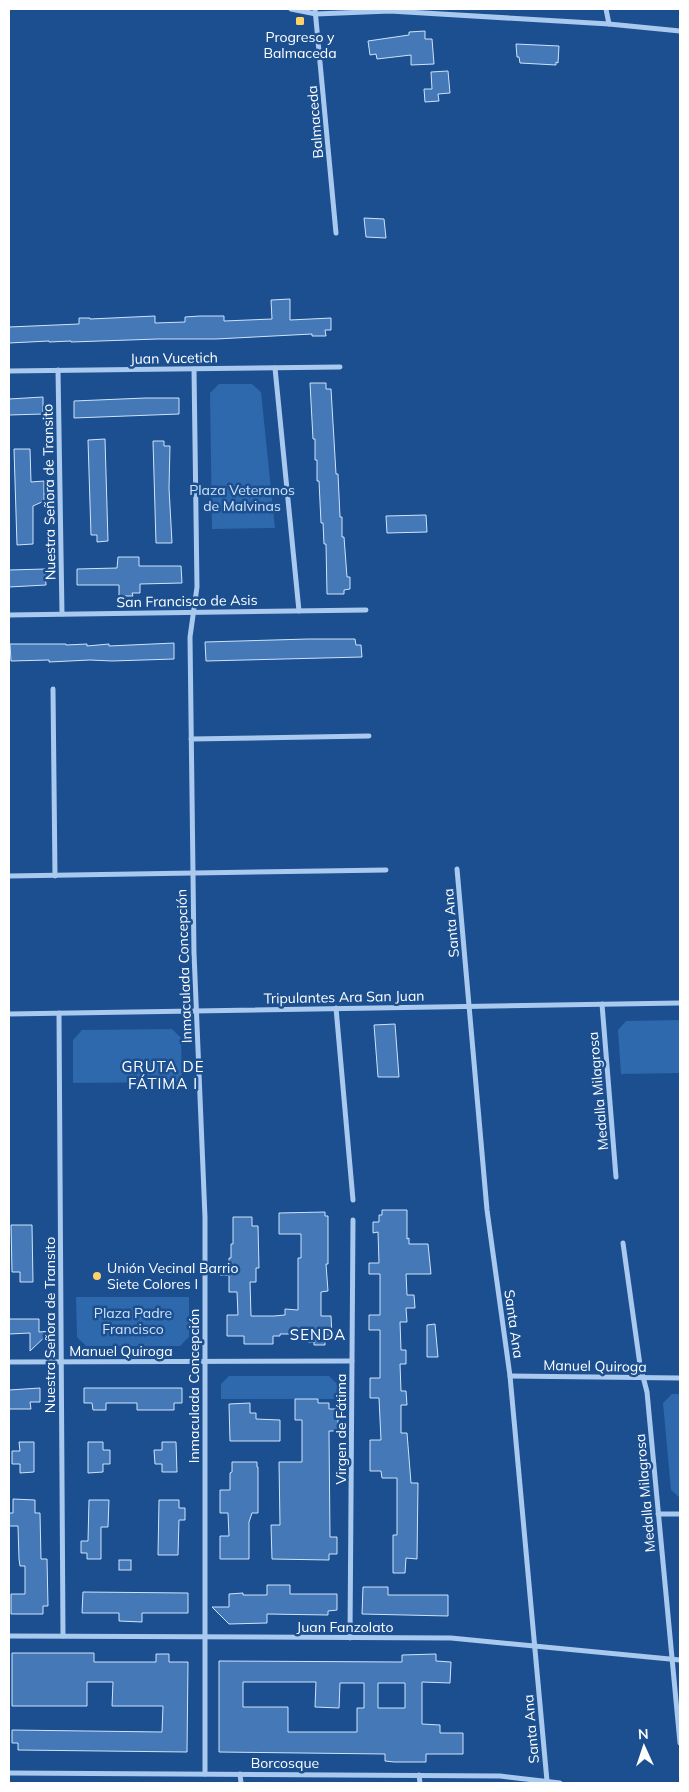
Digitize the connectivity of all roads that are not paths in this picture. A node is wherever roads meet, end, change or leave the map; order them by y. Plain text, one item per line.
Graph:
1 (291, 9) edge
2 (606, 9) edge
3 (315, 11) edge
4 (609, 24) junction
5 (680, 31) edge
6 (336, 233) dead end
7 (340, 367) dead end
8 (275, 368) junction
9 (194, 369) junction
10 (58, 370) junction
11 (9, 371) edge
12 (299, 610) junction
13 (366, 610) dead end
14 (194, 612) junction
15 (62, 614) junction
16 (9, 615) edge
17 (54, 689) dead end
18 (369, 736) dead end
19 (191, 739) junction
20 (457, 869) dead end
21 (386, 870) dead end
22 (193, 874) junction
23 (9, 876) edge
24 (56, 876) junction
25 (680, 1002) edge
26 (602, 1004) junction
27 (469, 1006) junction
28 (336, 1008) junction
29 (196, 1011) junction
30 (59, 1013) junction
31 (9, 1014) edge
32 (616, 1177) dead end
33 (353, 1200) dead end
34 (353, 1220) dead end
35 (623, 1243) dead end
36 (352, 1361) junction
37 (9, 1362) edge
38 (61, 1362) junction
39 (205, 1362) junction
40 (510, 1376) junction
41 (643, 1378) junction
42 (680, 1378) edge
43 (658, 1514) junction
44 (680, 1514) edge
45 (9, 1636) edge
46 (63, 1636) junction
47 (205, 1637) junction
48 (350, 1638) junction
49 (534, 1646) junction
50 (672, 1659) junction
51 (680, 1660) edge
52 (680, 1743) edge
53 (9, 1773) edge
54 (205, 1774) junction
55 (240, 1774) junction
56 (419, 1775) junction
57 (546, 1782) junction
58 (241, 1783) edge
59 (420, 1783) edge
60 (560, 1783) edge

1 - 3 street
2 - 4 street
3 - 4 street
3 - 6 street, Balmaceda
4 - 5 street
7 - 8 street, Juan Vucetich
8 - 9 street, Juan Vucetich
8 - 12 street
9 - 10 street, Juan Vucetich
9 - 14 street, Inmaculada Concepción
10 - 11 street, Juan Vucetich
10 - 15 street, Nuestra Señora de Transito
12 - 13 street, San Francisco de Asis
12 - 14 street, San Francisco de Asis
14 - 15 street, San Francisco de Asis
14 - 19 street, Inmaculada Concepción
15 - 16 street, San Francisco de Asis
17 - 24 street
18 - 19 street
19 - 22 street, Inmaculada Concepción
20 - 27 street, Santa Ana
21 - 22 street
22 - 24 street
22 - 29 street, Inmaculada Concepción
23 - 24 street
25 - 26 street, Tripulantes Ara San Juan
26 - 27 street, Tripulantes Ara San Juan
26 - 32 street, Medalla Milagrosa
27 - 28 street, Tripulantes Ara San Juan
27 - 40 street, Santa Ana
28 - 29 street, Tripulantes Ara San Juan
28 - 33 street
29 - 30 street, Tripulantes Ara San Juan
29 - 39 street, Inmaculada Concepción
30 - 31 street, Tripulantes Ara San Juan
30 - 38 street, Nuestra Señora de Transito
34 - 36 street, Virgen de Fátima
35 - 41 street, Medalla Milagrosa
36 - 39 street, Manuel Quiroga
36 - 48 street, Virgen de Fátima
37 - 38 street, Manuel Quiroga
38 - 39 street, Manuel Quiroga
38 - 46 street, Nuestra Señora de Transito
39 - 47 street, Inmaculada Concepción
40 - 41 street, Manuel Quiroga
40 - 49 street, Santa Ana
41 - 42 street, Manuel Quiroga
41 - 43 street, Medalla Milagrosa
43 - 44 street
43 - 50 street, Medalla Milagrosa
45 - 46 street, Juan Fanzolato
46 - 47 street, Juan Fanzolato
47 - 48 street, Juan Fanzolato
47 - 54 street, Inmaculada Concepción
48 - 49 street, Juan Fanzolato
49 - 50 street, Juan Fanzolato
49 - 57 street, Santa Ana
50 - 51 street, Juan Fanzolato
50 - 52 street, Medalla Milagrosa
53 - 54 street, Borcosque
54 - 55 street, Borcosque
55 - 56 street, Borcosque
55 - 58 street
56 - 57 street, Borcosque
56 - 59 street
57 - 60 street, Borcosque

